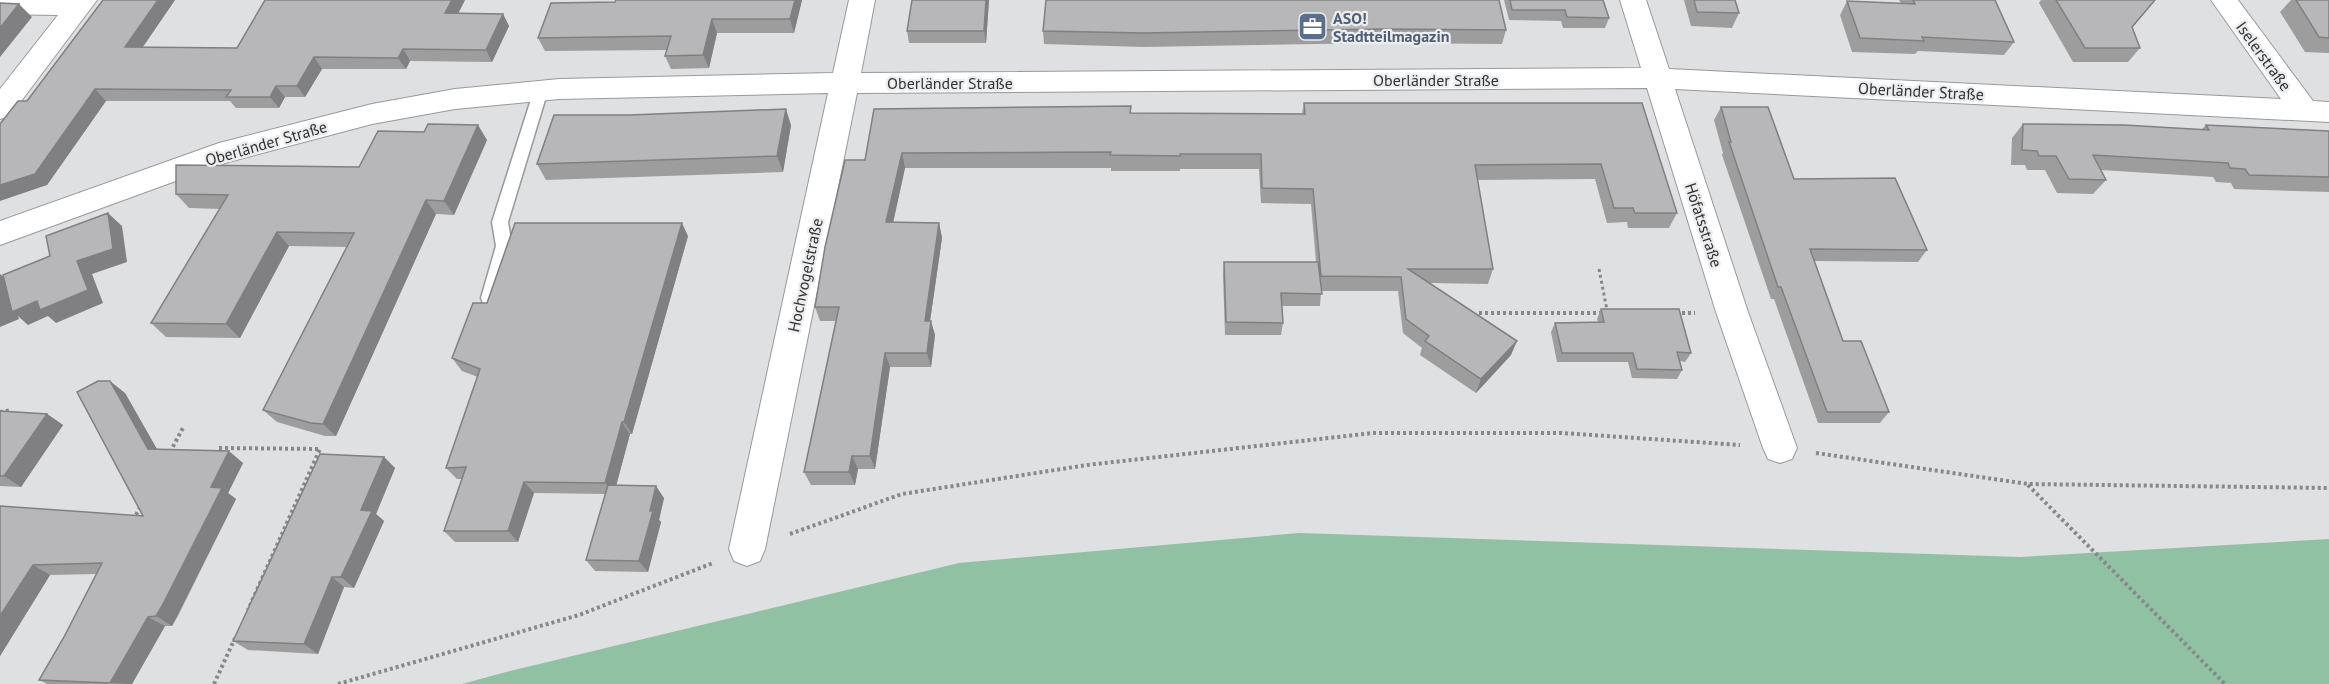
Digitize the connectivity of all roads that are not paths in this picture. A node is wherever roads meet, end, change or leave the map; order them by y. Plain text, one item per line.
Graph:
1 (862, 0) edge
2 (1633, 0) edge
3 (2224, 0) edge
4 (82, 3) edge
5 (0, 5) edge
6 (1657, 78) junction
7 (846, 83) junction
8 (541, 90) junction
9 (0, 109) edge
10 (2317, 112) edge
11 (0, 233) edge
12 (489, 298) edge
13 (1780, 448) road end
14 (747, 549) road end

1 - 7 street, Hochvogelstraße
2 - 6 street, Höfatsstraße
3 - 10 street, Iselerstraße
4 - 5 street
4 - 9 street
6 - 7 street, Oberländer Straße
6 - 10 street, Oberländer Straße
6 - 13 street, Höfatsstraße
7 - 8 street, Oberländer Straße
7 - 14 street, Hochvogelstraße
8 - 11 street, Oberländer Straße
8 - 12 lane

